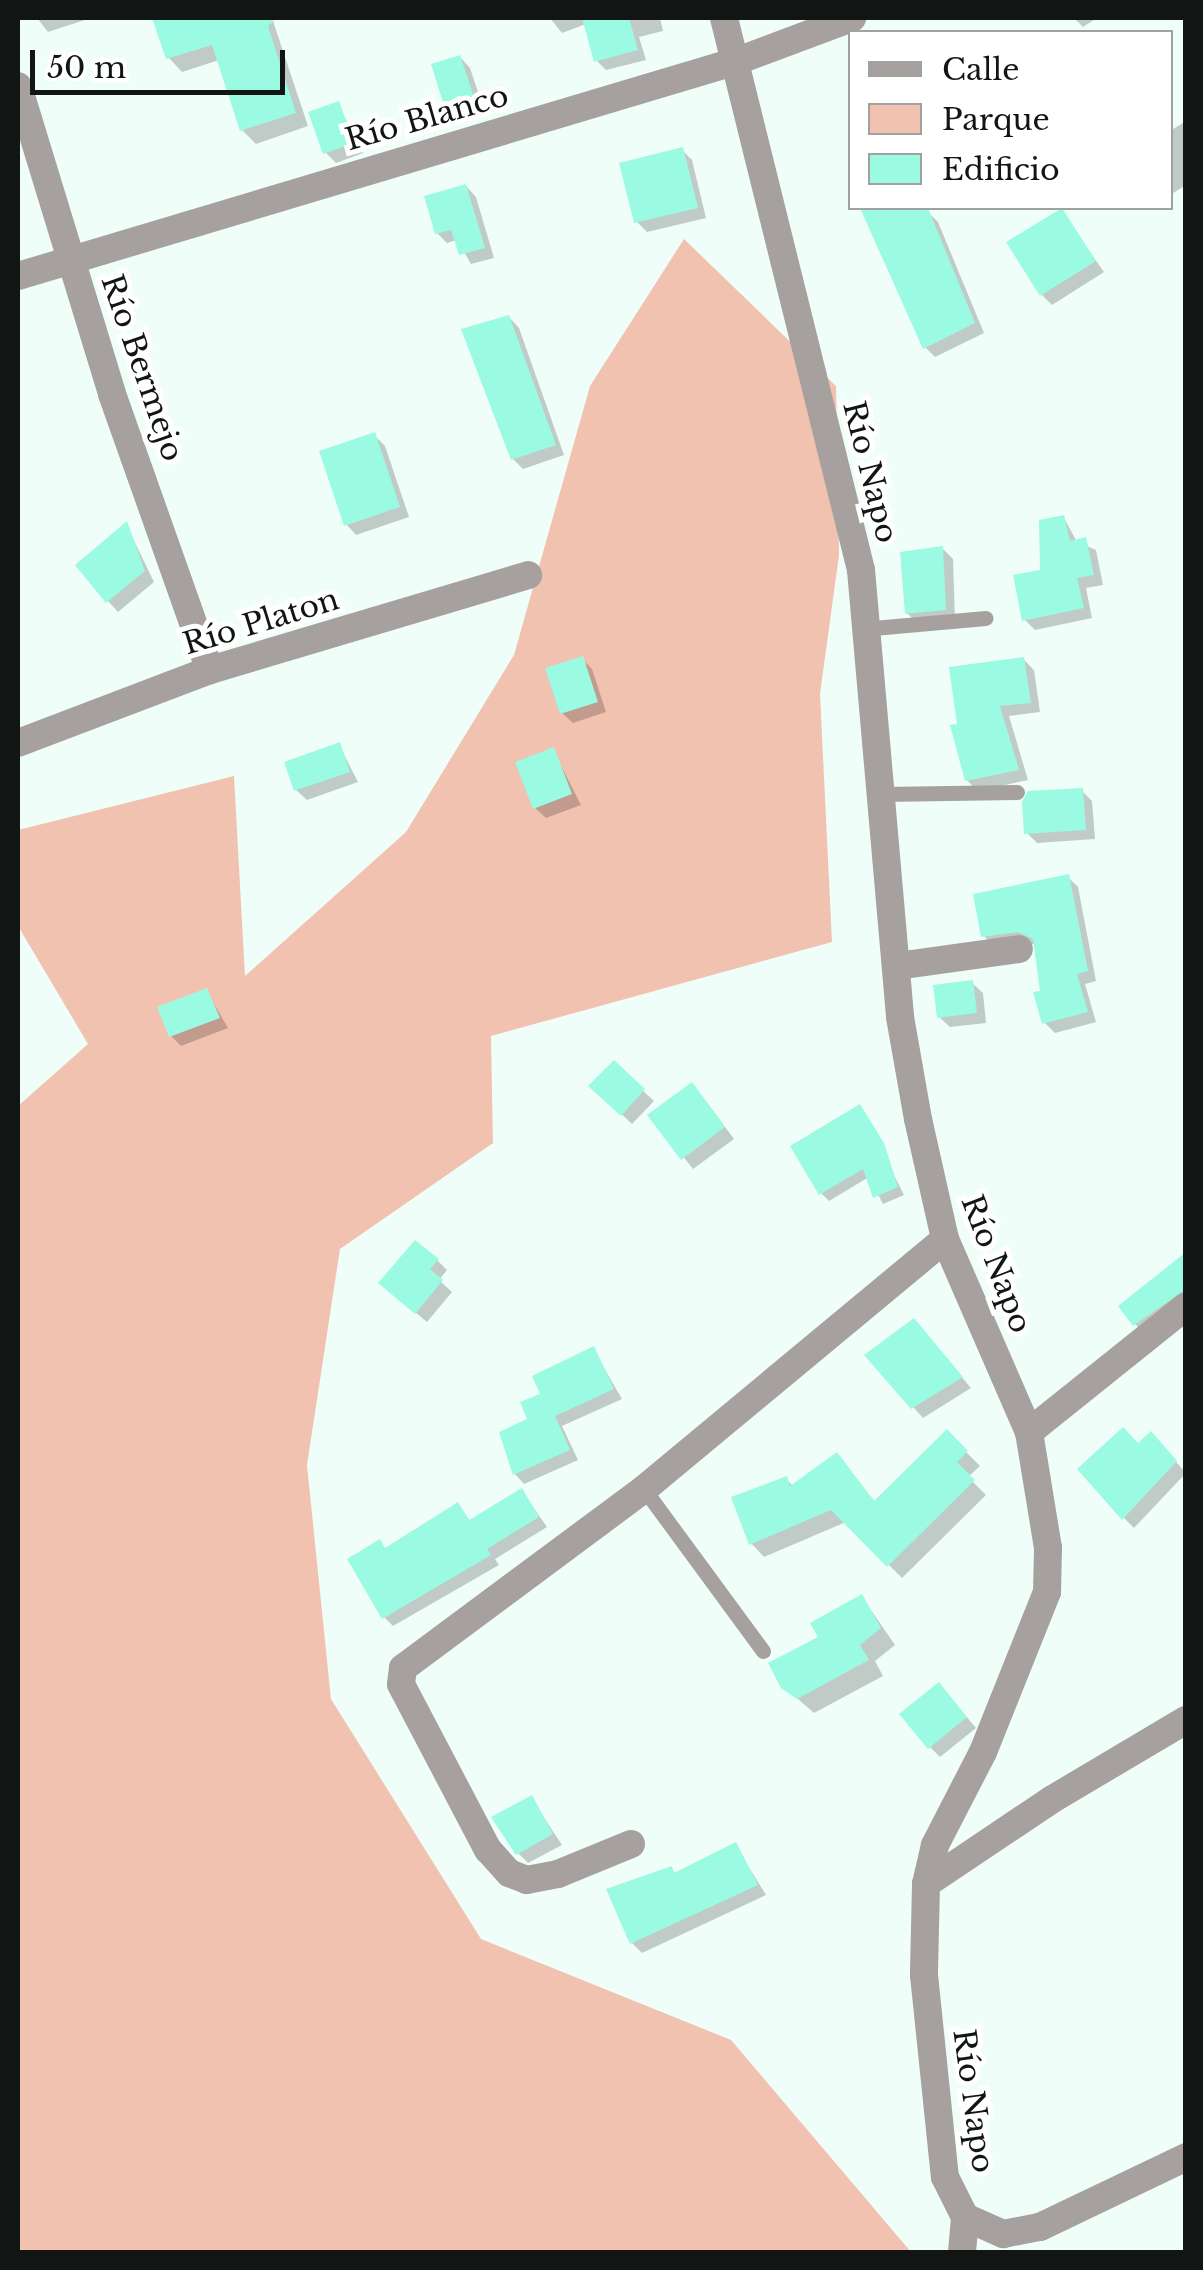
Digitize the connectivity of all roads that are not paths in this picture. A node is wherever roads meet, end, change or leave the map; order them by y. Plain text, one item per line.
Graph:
1 (724, 18) edge
2 (852, 18) edge
3 (737, 61) junction
4 (18, 86) edge
5 (70, 257) junction
6 (18, 276) edge
7 (528, 575) dead end
8 (986, 618) dead end
9 (862, 628) junction
10 (210, 670) junction
11 (18, 744) edge
12 (1017, 792) dead end
13 (881, 794) junction
14 (1019, 949) dead end
15 (896, 966) junction
16 (946, 1239) junction
17 (1186, 1306) edge
18 (1029, 1432) junction
19 (644, 1489) junction
20 (763, 1650) dead end
21 (1186, 1720) edge
22 (631, 1844) dead end
23 (926, 1884) junction
24 (1186, 2157) edge
25 (966, 2217) junction
26 (962, 2252) edge

1 - 3 street, Río Napo
2 - 3 street, Río Blanco
3 - 5 street, Río Blanco
3 - 9 street, Río Napo
4 - 5 street, Río Bermejo
5 - 6 street, Río Blanco
5 - 10 street, Río Bermejo
7 - 10 street, Río Platon
8 - 9 lane
9 - 13 street, Río Napo
10 - 11 street, Río Platon
12 - 13 lane
13 - 15 street, Río Napo
14 - 15 street
15 - 16 street, Río Napo
16 - 18 street, Río Napo
16 - 19 street
17 - 18 street
18 - 23 street, Río Napo
19 - 20 lane
19 - 22 street
21 - 23 street
23 - 25 street, Río Napo
24 - 25 street, Río Napo
25 - 26 street

